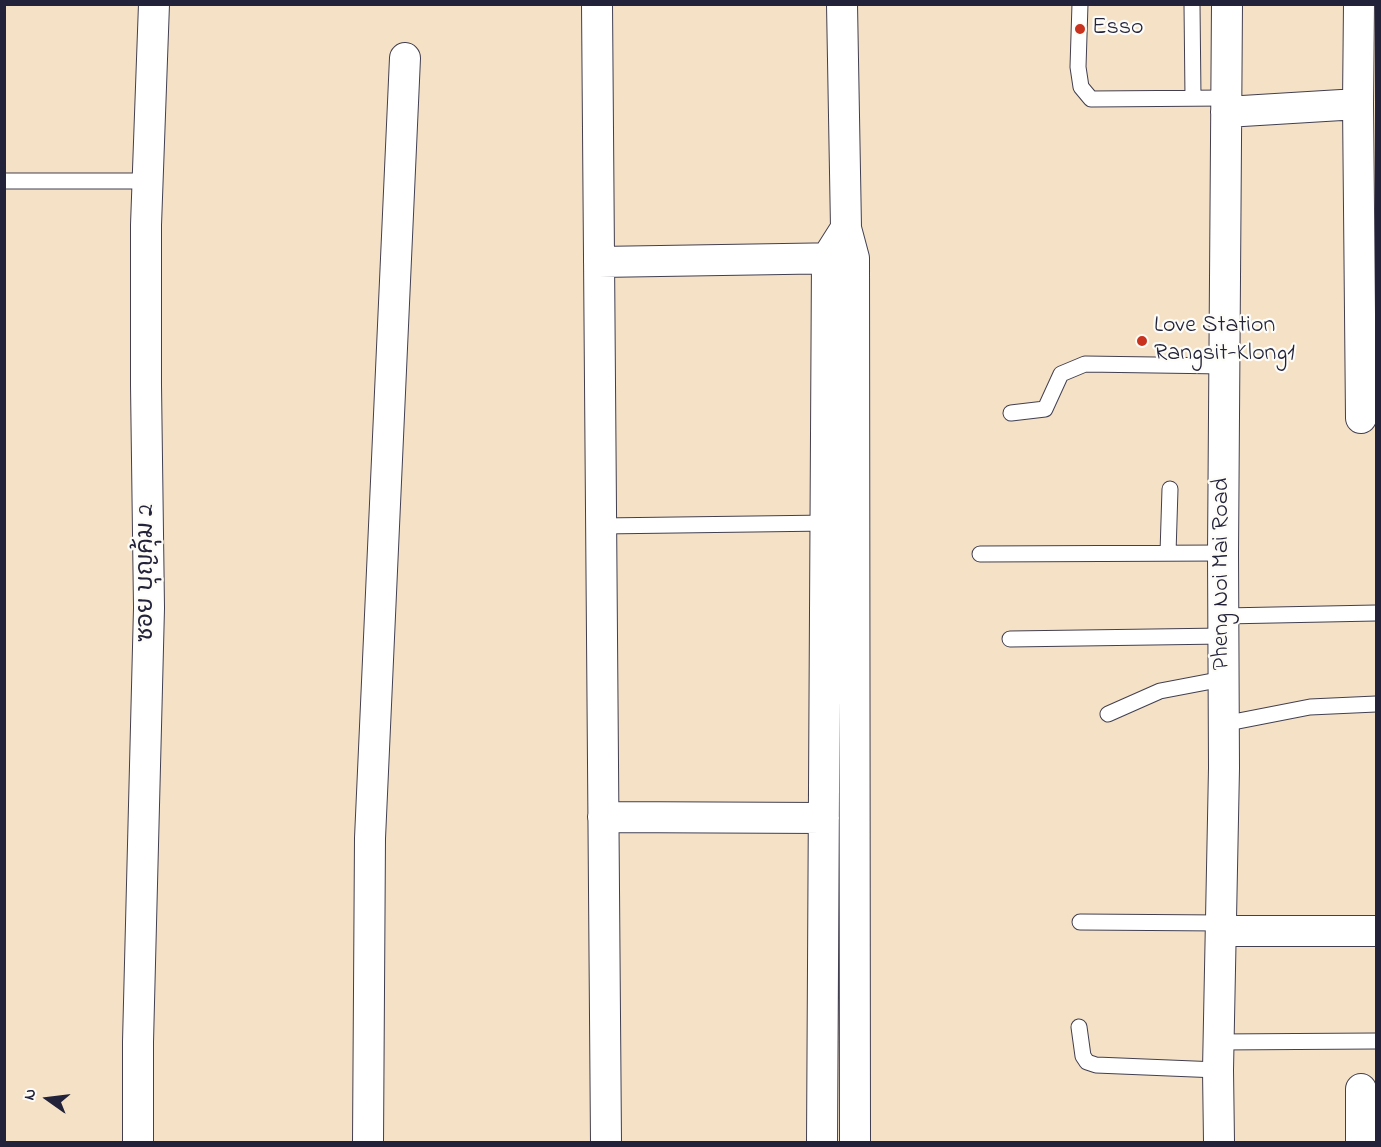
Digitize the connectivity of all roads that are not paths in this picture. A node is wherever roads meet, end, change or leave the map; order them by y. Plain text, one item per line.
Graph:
1 (154, 4) edge
2 (597, 4) edge
3 (842, 4) edge
4 (1080, 4) edge
5 (1192, 4) edge
6 (1227, 4) edge
7 (1359, 4) edge
8 (405, 58) dead end
9 (1193, 98) junction
10 (1358, 104) junction
11 (1226, 105) junction
12 (4, 181) edge
13 (148, 181) junction
14 (840, 258) junction
15 (599, 262) junction
16 (1224, 366) junction
17 (1011, 413) dead end
18 (1361, 418) dead end
19 (1170, 489) dead end
20 (855, 523) junction
21 (826, 524) junction
22 (601, 526) junction
23 (1168, 553) junction
24 (1223, 553) junction
25 (980, 554) dead end
26 (1377, 613) edge
27 (1224, 626) junction
28 (1010, 639) dead end
29 (1223, 679) junction
30 (1377, 704) edge
31 (1108, 714) dead end
32 (1223, 724) junction
33 (603, 817) junction
34 (824, 818) junction
35 (1080, 922) dead end
36 (1221, 927) junction
37 (1377, 931) edge
38 (1079, 1027) dead end
39 (1377, 1041) edge
40 (1218, 1056) junction
41 (1361, 1089) dead end
42 (138, 1143) edge
43 (368, 1143) edge
44 (606, 1143) edge
45 (822, 1143) edge
46 (855, 1143) edge
47 (1219, 1143) edge
48 (1361, 1143) edge

1 - 13 street, ซอย บุญคุ้ม 2
2 - 15 street
3 - 14 street
4 - 9 lane
5 - 9 lane
6 - 11 street, Pheng Noi Mai Road
7 - 10 street
8 - 43 street
9 - 11 lane
10 - 11 street
10 - 18 street
11 - 16 street, Pheng Noi Mai Road
12 - 13 lane
13 - 42 street, ซอย บุญคุ้ม 2
14 - 15 street
14 - 20 street
14 - 21 street
15 - 22 street
16 - 17 lane
16 - 24 street, Pheng Noi Mai Road
19 - 23 lane
20 - 21 lane
20 - 46 street
21 - 22 lane
21 - 34 street
22 - 33 street
23 - 24 lane
23 - 25 lane
24 - 27 street, Pheng Noi Mai Road
26 - 27 lane
27 - 28 lane
27 - 29 street, Pheng Noi Mai Road
29 - 31 lane
29 - 32 street, Pheng Noi Mai Road
30 - 32 lane
32 - 36 street, Pheng Noi Mai Road
33 - 34 street
33 - 44 street
34 - 45 street
35 - 36 lane
36 - 37 street
36 - 40 street, Pheng Noi Mai Road
38 - 40 lane
39 - 40 lane
40 - 47 street, Pheng Noi Mai Road
41 - 48 street

